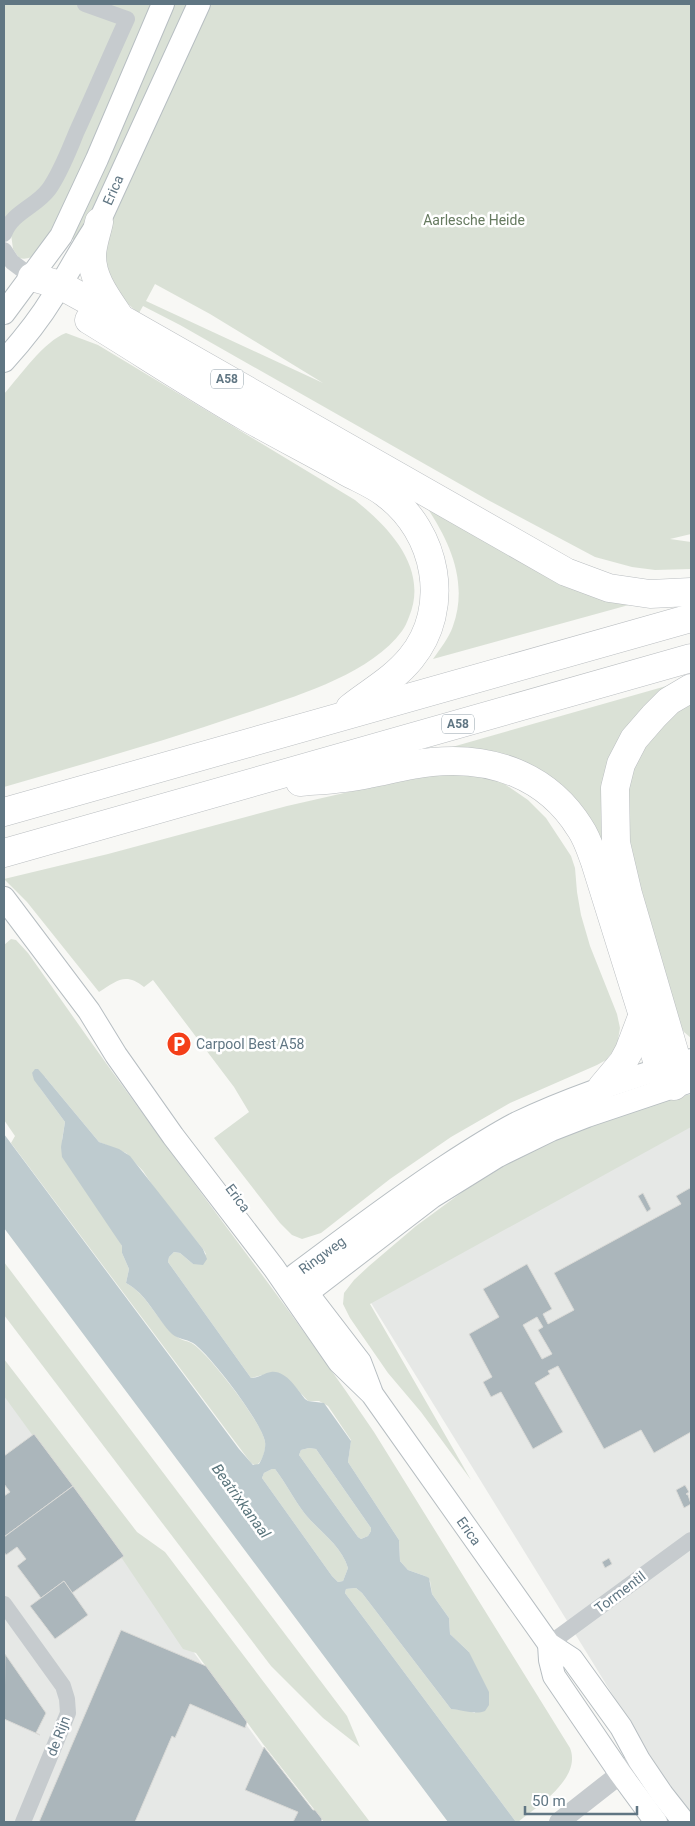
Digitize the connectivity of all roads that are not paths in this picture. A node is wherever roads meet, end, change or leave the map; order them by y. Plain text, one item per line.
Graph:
1 (85, 4) edge
2 (164, 4) edge
3 (199, 4) edge
4 (99, 222) junction
5 (4, 234) edge
6 (4, 250) edge
7 (32, 277) junction
8 (56, 292) junction
9 (4, 313) edge
10 (120, 318) junction
11 (4, 361) edge
12 (691, 592) edge
13 (691, 618) edge
14 (691, 658) edge
15 (691, 688) edge
16 (339, 717) junction
17 (224, 790) junction
18 (4, 812) edge
19 (4, 853) edge
20 (4, 898) edge
21 (642, 1014) junction
22 (679, 1072) edge
23 (602, 1087) junction
24 (298, 1287) junction
25 (691, 1540) edge
26 (4, 1604) edge
27 (549, 1644) junction
28 (639, 1760) junction
29 (620, 1773) junction
30 (23, 1822) edge
31 (559, 1822) edge
32 (656, 1822) edge
33 (684, 1822) edge

1 - 5 street
2 - 7 main road, Erica
3 - 4 main road, Erica
4 - 8 main road, Erica
4 - 10 highway, A58
6 - 7 street
7 - 8 highway
7 - 9 main road, Erica
8 - 10 highway, A58
8 - 11 main road, Erica
8 - 16 highway, A58
10 - 12 highway, A58
13 - 16 highway, A58
14 - 17 highway, A58
15 - 22 highway
16 - 18 highway, A58
17 - 19 highway, A58
17 - 21 highway, A58
20 - 24 main road, Erica
21 - 22 highway, A58
21 - 23 highway
22 - 23 main road, Ringweg
22 - 24 main road, Ringweg
23 - 24 main road, Ringweg
24 - 27 main road, Erica
25 - 27 street, Tormentil
26 - 30 street, de Rijn
27 - 28 main road, Erica
27 - 29 main road, Erica
28 - 29 street
28 - 33 main road, Erica
29 - 31 street
29 - 32 main road, Erica

